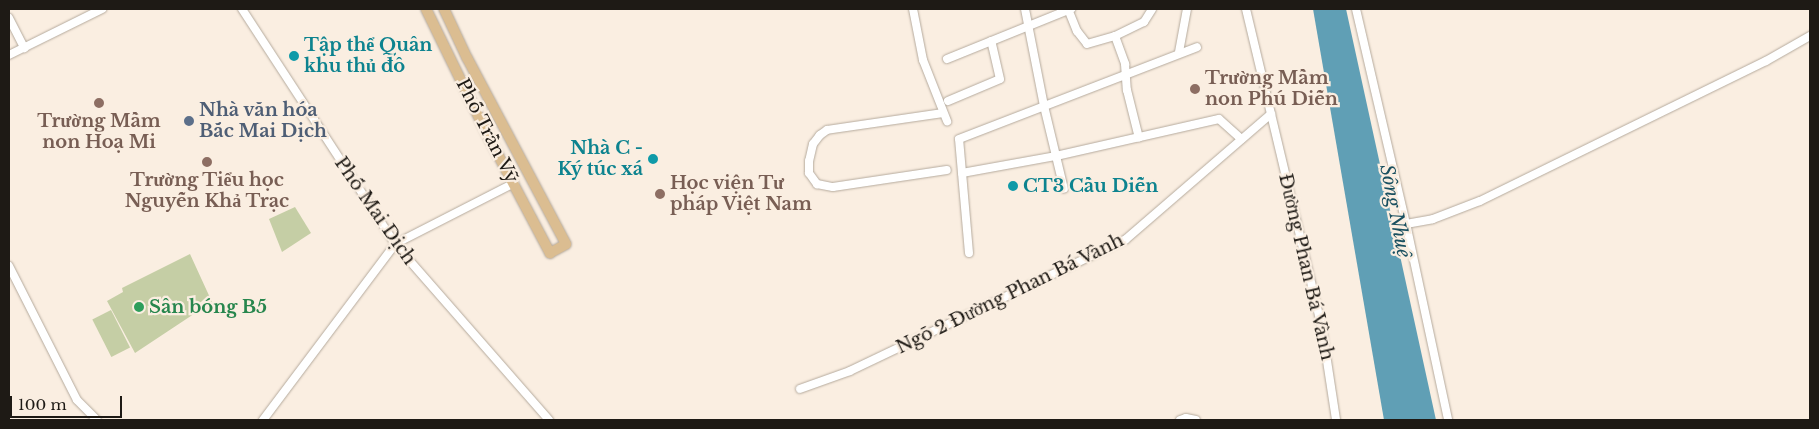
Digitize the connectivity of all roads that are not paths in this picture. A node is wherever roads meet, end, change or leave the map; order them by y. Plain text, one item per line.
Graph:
1 (102, 9) edge
2 (242, 9) edge
3 (426, 9) edge
4 (444, 9) edge
5 (913, 9) edge
6 (1025, 9) edge
7 (1069, 9) edge
8 (1152, 9) edge
9 (1187, 9) edge
10 (1246, 9) edge
11 (1356, 9) edge
12 (9, 18) edge
13 (1029, 26) junction
14 (1115, 36) junction
15 (1810, 36) edge
16 (991, 41) junction
17 (1197, 46) dead end
18 (24, 48) junction
19 (1179, 52) junction
20 (9, 55) edge
21 (947, 59) dead end
22 (1126, 74) junction
23 (948, 101) dead end
24 (1044, 106) junction
25 (943, 113) junction
26 (1271, 114) junction
27 (947, 121) dead end
28 (1139, 138) junction
29 (1241, 140) junction
30 (1056, 156) junction
31 (947, 170) dead end
32 (962, 173) junction
33 (528, 176) junction
34 (514, 183) junction
35 (1064, 189) dead end
36 (1406, 224) junction
37 (395, 244) junction
38 (969, 254) dead end
39 (9, 266) edge
40 (800, 389) dead end
41 (97, 420) edge
42 (262, 420) edge
43 (549, 420) edge
44 (1180, 420) edge
45 (1196, 420) edge
46 (1336, 420) edge
47 (1448, 420) edge

1 - 18 street
2 - 37 street, Phố Mai Dịch
3 - 34 main road, Phố Trần Vỹ
4 - 33 main road, Phố Trần Vỹ
5 - 25 street
6 - 13 street
7 - 13 street
7 - 14 street
8 - 14 street
9 - 19 street
10 - 26 street, Đường Phan Bá Vành
11 - 36 street
12 - 18 street
13 - 16 street
13 - 24 street
14 - 22 street
15 - 36 street
16 - 21 street
16 - 23 street
17 - 19 street
18 - 20 street
19 - 22 street
22 - 24 street
22 - 28 street
24 - 30 street
24 - 32 street
25 - 27 street
25 - 31 street
26 - 29 street, Ngõ 2 Đường Phan Bá Vành
26 - 46 street, Đường Phan Bá Vành
28 - 29 street
28 - 30 street
29 - 40 street, Ngõ 2 Đường Phan Bá Vành
30 - 32 street
30 - 35 street
32 - 38 street
33 - 34 main road
33 - 34 main road, Phố Trần Vỹ
34 - 37 street
36 - 47 street
37 - 42 street
37 - 43 street, Phố Mai Dịch
39 - 41 street
44 - 45 street

